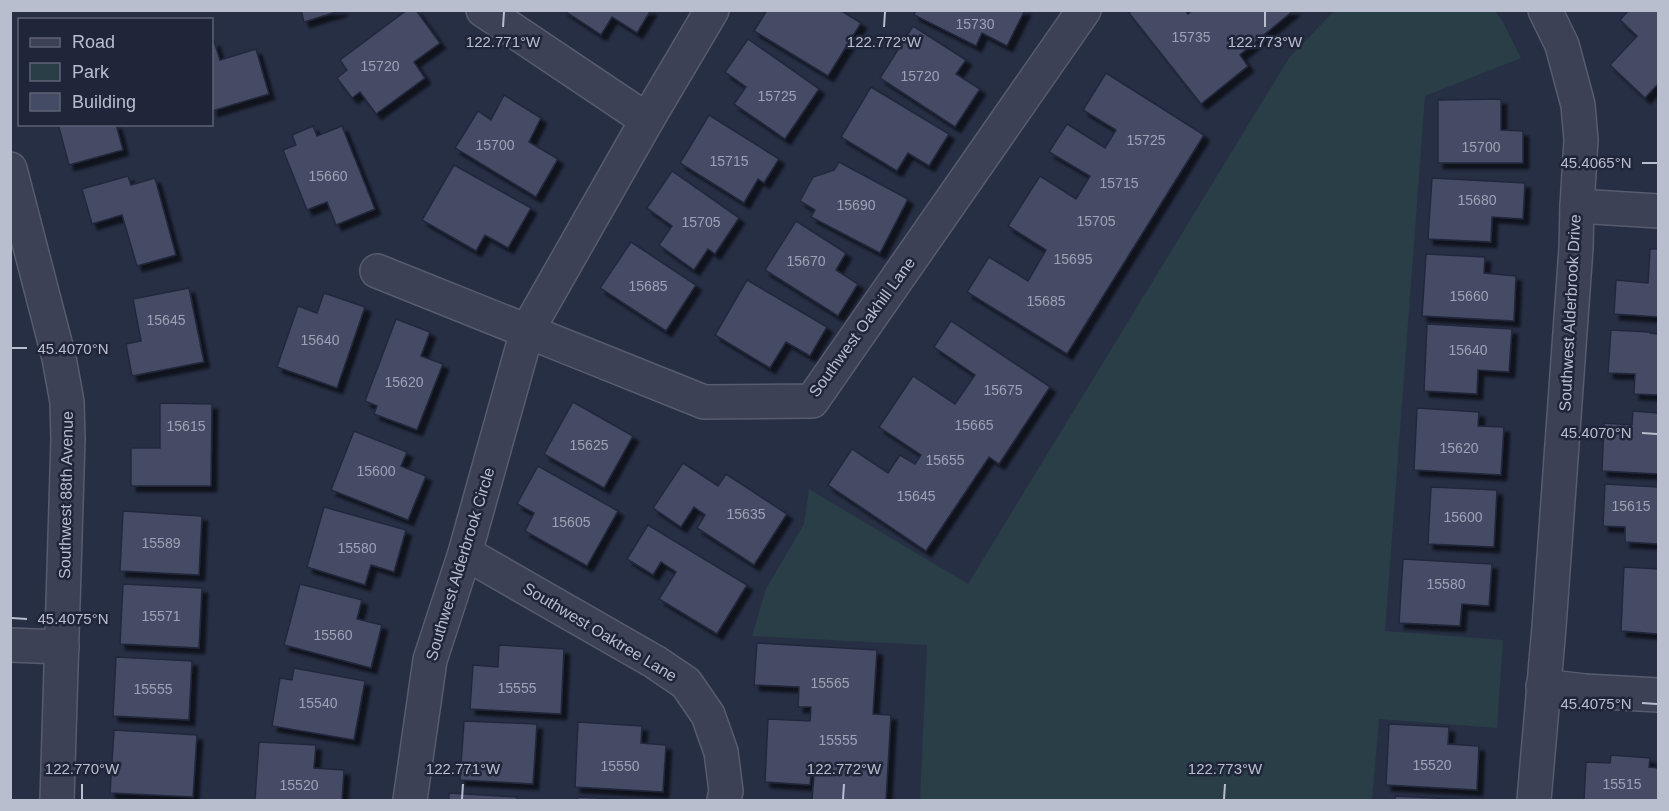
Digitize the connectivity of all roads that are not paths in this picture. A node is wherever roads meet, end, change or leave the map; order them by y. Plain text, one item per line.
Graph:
1 (483, 10) edge
2 (712, 10) edge
3 (1084, 10) edge
4 (1545, 10) edge
5 (647, 120) junction
6 (10, 169) edge
7 (1577, 206) junction
8 (1659, 211) edge
9 (20, 245) edge
10 (377, 271) dead end
11 (527, 331) junction
12 (465, 553) junction
13 (10, 645) edge
14 (62, 647) junction
15 (1543, 686) junction
16 (1659, 695) edge
17 (57, 801) edge
18 (410, 801) edge
19 (724, 801) edge
20 (1534, 801) edge

1 - 5 street
2 - 5 street, Southwest Alderbrook Circle
3 - 11 street, Southwest Oakhill Lane
4 - 7 street, Southwest Alderbrook Drive
5 - 11 street, Southwest Alderbrook Circle
6 - 9 street, Southwest 88th Avenue
7 - 8 street
7 - 15 street, Southwest Alderbrook Drive
9 - 14 street, Southwest 88th Avenue
10 - 11 street
11 - 12 street, Southwest Alderbrook Circle
12 - 18 street, Southwest Alderbrook Circle
12 - 19 street, Southwest Oaktree Lane
13 - 14 street
14 - 17 street, Southwest 88th Avenue
15 - 16 street
15 - 20 street, Southwest Alderbrook Drive

